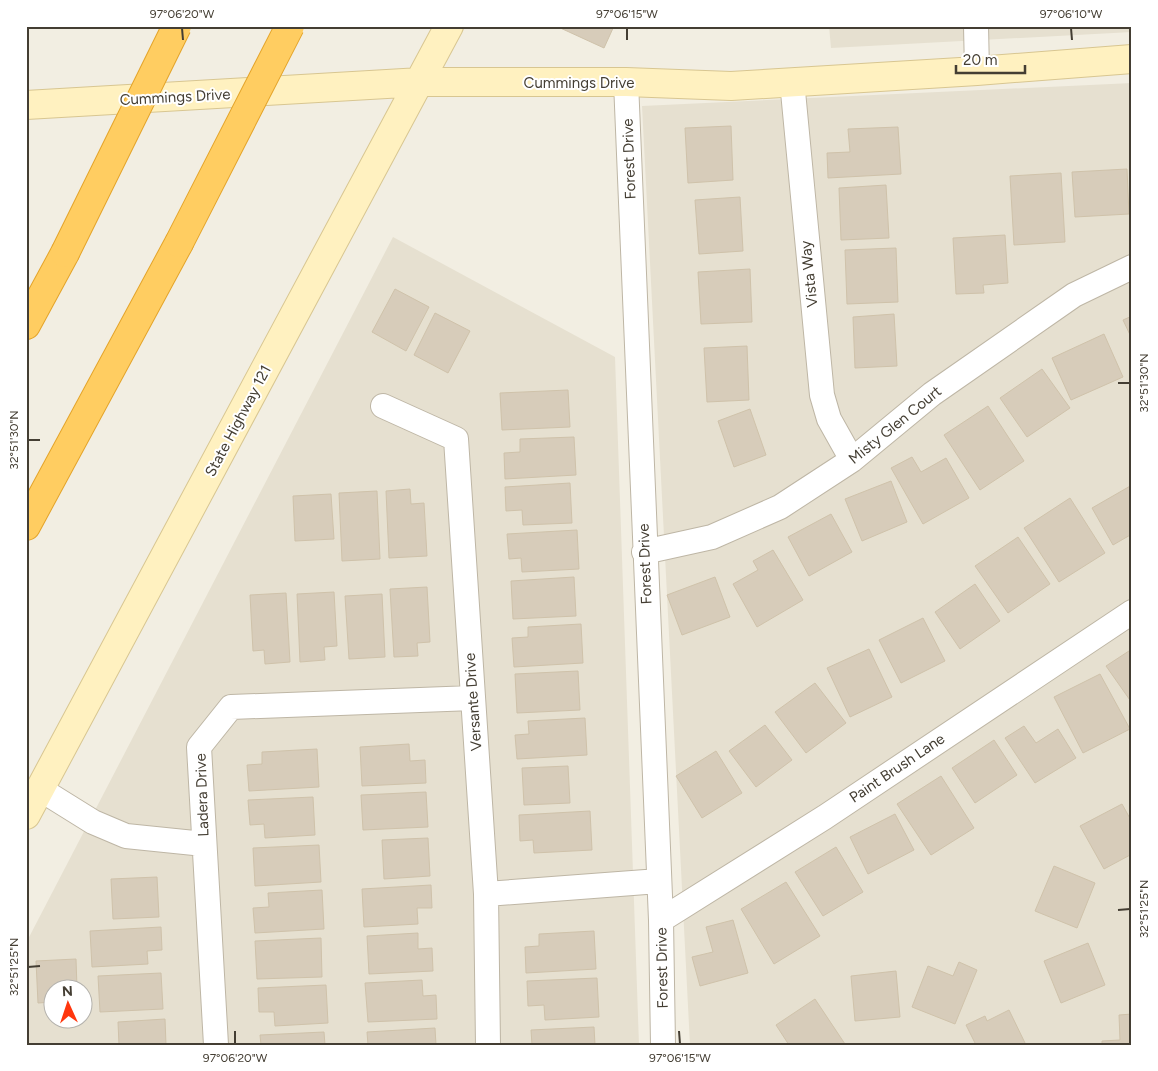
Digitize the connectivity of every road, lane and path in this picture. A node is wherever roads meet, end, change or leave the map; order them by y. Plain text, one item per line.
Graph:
1 (177, 26) edge
2 (290, 26) edge
3 (449, 26) edge
4 (976, 26) edge
5 (1132, 59) edge
6 (977, 72) junction
7 (792, 81) junction
8 (421, 82) junction
9 (626, 82) junction
10 (26, 104) edge
11 (1132, 267) edge
12 (26, 325) edge
13 (383, 406) dead end
14 (852, 460) junction
15 (26, 526) edge
16 (644, 552) junction
17 (1132, 612) edge
18 (473, 698) junction
19 (40, 790) junction
20 (26, 815) edge
21 (204, 844) junction
22 (659, 881) junction
23 (486, 894) junction
24 (661, 920) junction
25 (216, 1045) edge
26 (488, 1045) edge
27 (663, 1045) edge

1 - 12 highway, bridge
2 - 15 highway, bridge
3 - 8 street, State Highway 121
4 - 6 street
5 - 6 street, Cummings Drive
6 - 7 street, Cummings Drive
7 - 9 street, Cummings Drive
7 - 14 street, Vista Way
8 - 9 street, Cummings Drive
8 - 10 street, Cummings Drive
8 - 19 street, State Highway 121
9 - 16 street, Forest Drive
11 - 14 street, Misty Glen Court
13 - 18 street, Versante Drive
14 - 16 street, Misty Glen Court
16 - 22 street, Forest Drive
17 - 24 street, Paint Brush Lane
18 - 21 street, Ladera Drive
18 - 23 street, Versante Drive
19 - 20 street, State Highway 121
19 - 21 street
21 - 25 street, Ladera Drive
22 - 23 street
22 - 24 street, Forest Drive
23 - 26 street, Versante Drive
24 - 27 street, Forest Drive

